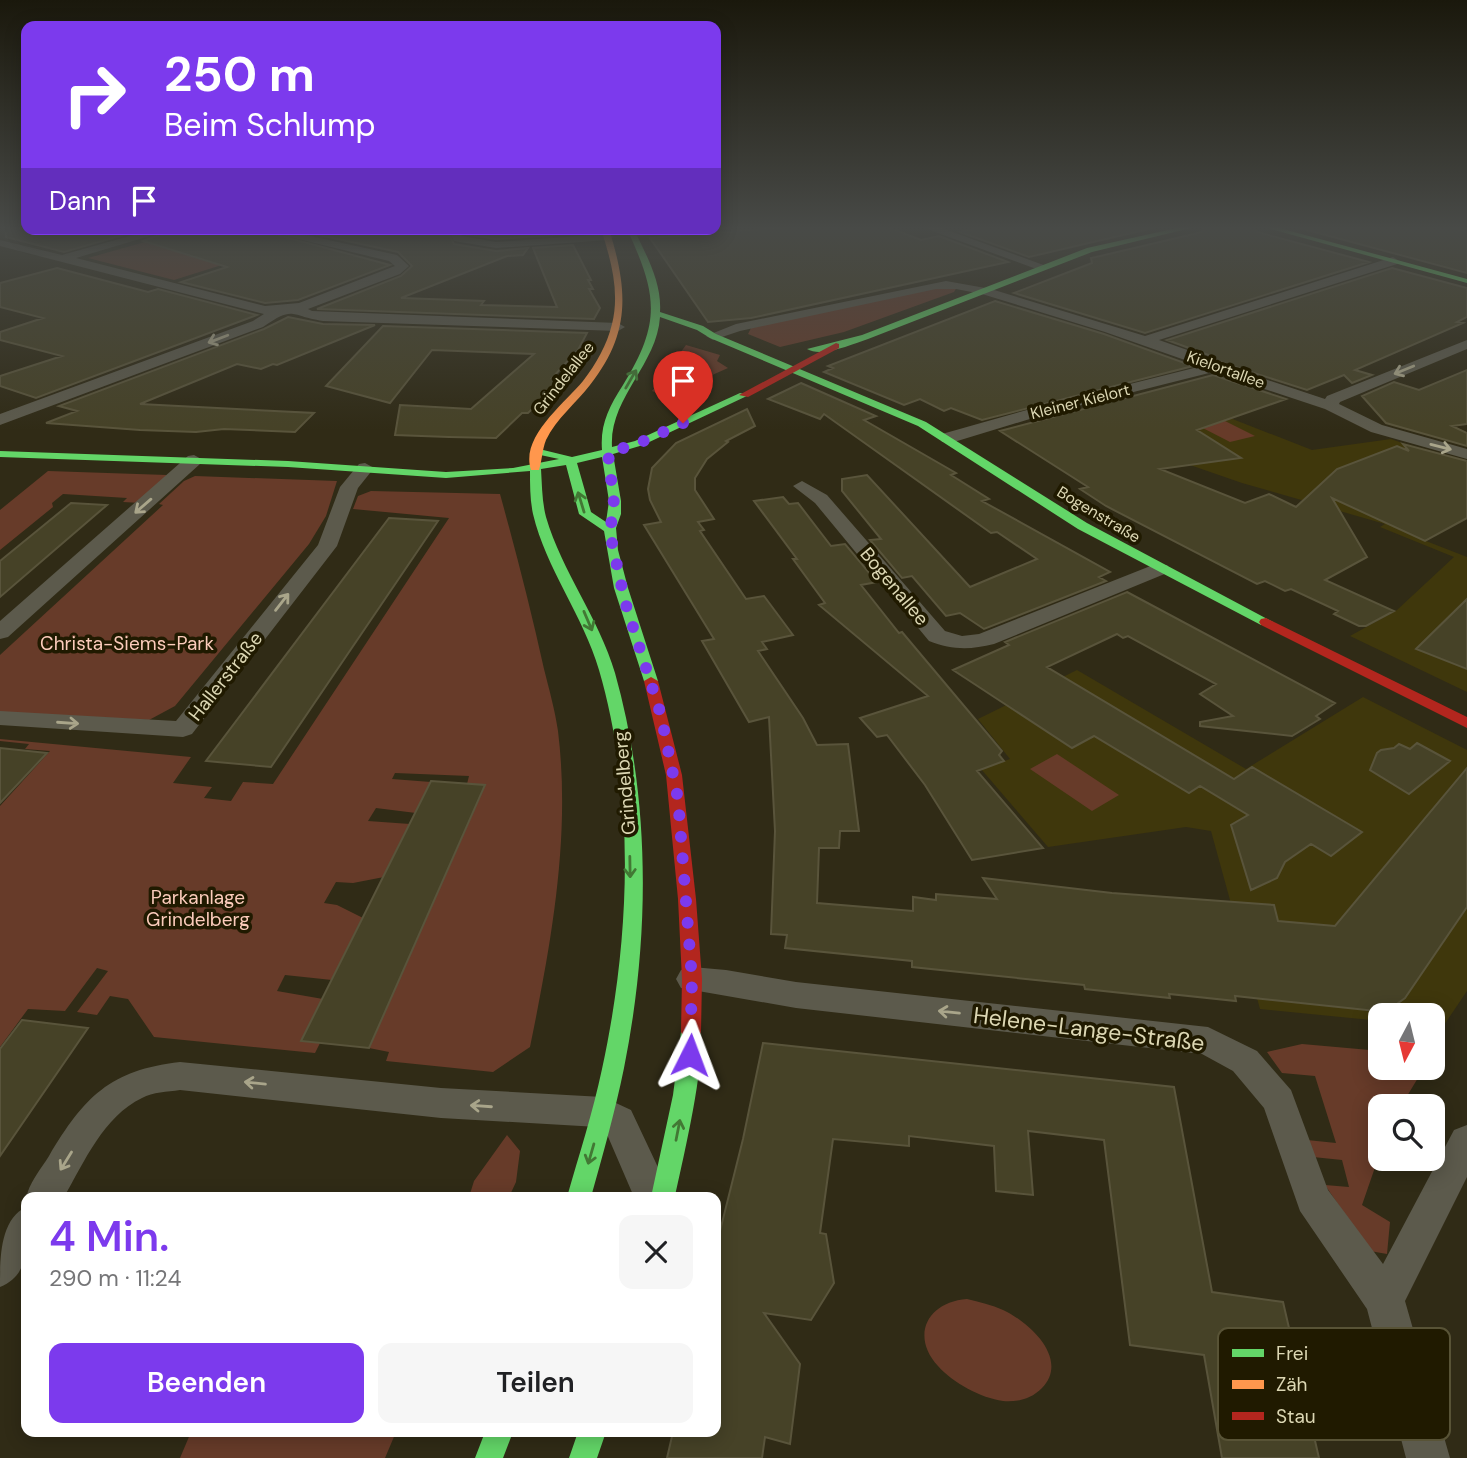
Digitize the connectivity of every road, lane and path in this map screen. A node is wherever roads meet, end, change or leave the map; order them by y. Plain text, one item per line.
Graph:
1 (197, 294) edge
2 (334, 294) edge
3 (624, 294) edge
4 (658, 294) edge
5 (895, 294) edge
6 (974, 294) edge
7 (992, 294) edge
8 (1290, 294) edge
9 (296, 308) junction
10 (279, 310) junction
11 (628, 321) junction
12 (658, 321) junction
13 (713, 337) junction
14 (1146, 340) junction
15 (1467, 344) edge
16 (836, 346) junction
17 (773, 361) junction
18 (1211, 366) junction
19 (794, 369) junction
20 (752, 370) dead end
21 (1331, 406) junction
22 (0, 420) edge
23 (613, 430) junction
24 (590, 436) dead end
25 (948, 438) junction
26 (564, 443) dead end
27 (608, 453) junction
28 (0, 454) edge
29 (1467, 454) edge
30 (536, 459) junction
31 (194, 460) junction
32 (570, 461) junction
33 (374, 469) junction
34 (802, 486) dead end
35 (523, 490) junction
36 (609, 529) junction
37 (1160, 569) junction
38 (0, 632) edge
39 (0, 718) edge
40 (1467, 723) edge
41 (692, 979) junction
42 (603, 1112) junction
43 (1467, 1141) edge
44 (47, 1192) edge
45 (580, 1192) edge
46 (651, 1192) edge
47 (664, 1192) edge
48 (21, 1233) edge
49 (0, 1268) edge
50 (1385, 1300) junction
51 (1393, 1328) edge
52 (497, 1437) edge
53 (590, 1437) edge
54 (1423, 1440) edge
55 (489, 1458) edge
56 (583, 1458) edge
57 (1428, 1458) edge

1 - 10 street
2 - 9 street
3 - 11 main road, Grindelallee
4 - 12 main road
5 - 13 street, Kielortallee
6 - 16 main road
7 - 14 street, Kielortallee
8 - 14 street
9 - 10 street
9 - 11 street
10 -> 22 street
11 - 12 main road, Bogenstraße
11 - 30 main road, Grindelallee
12 - 13 main road, Bogenstraße
23 -> 12 main road
13 - 17 main road, Bogenstraße
14 - 18 street, Kielortallee
15 -> 21 street
16 - 17 main road
16 - 19 main road
17 - 19 main road, Bogenstraße
17 - 20 main road
18 - 21 street, Kielortallee
18 - 25 street, Kleiner Kielort
19 - 25 main road, Bogenstraße
19 - 27 main road
21 -> 29 street, Kielortallee
23 - 24 main road
23 - 27 main road
25 - 37 main road, Bogenstraße
26 - 30 main road
27 - 32 main road
27 - 36 main road
28 - 31 main road
30 - 32 main road
30 - 33 main road
30 - 35 main road, Grindelberg
31 - 33 main road
31 -> 38 street
36 -> 32 main road
33 - 35 main road
39 -> 33 street, Hallerstraße
34 - 37 street, Bogenallee
35 -> 42 main road, Grindelberg
36 - 41 main road
37 - 40 main road, Bogenstraße
47 -> 41 main road
50 -> 41 street, Helene-Lange-Straße
42 -> 44 street
42 -> 45 main road, Grindelberg
42 - 46 street
43 - 50 street
48 - 49 street
50 - 51 street
52 - 55 main road
53 - 56 main road
54 - 57 street

